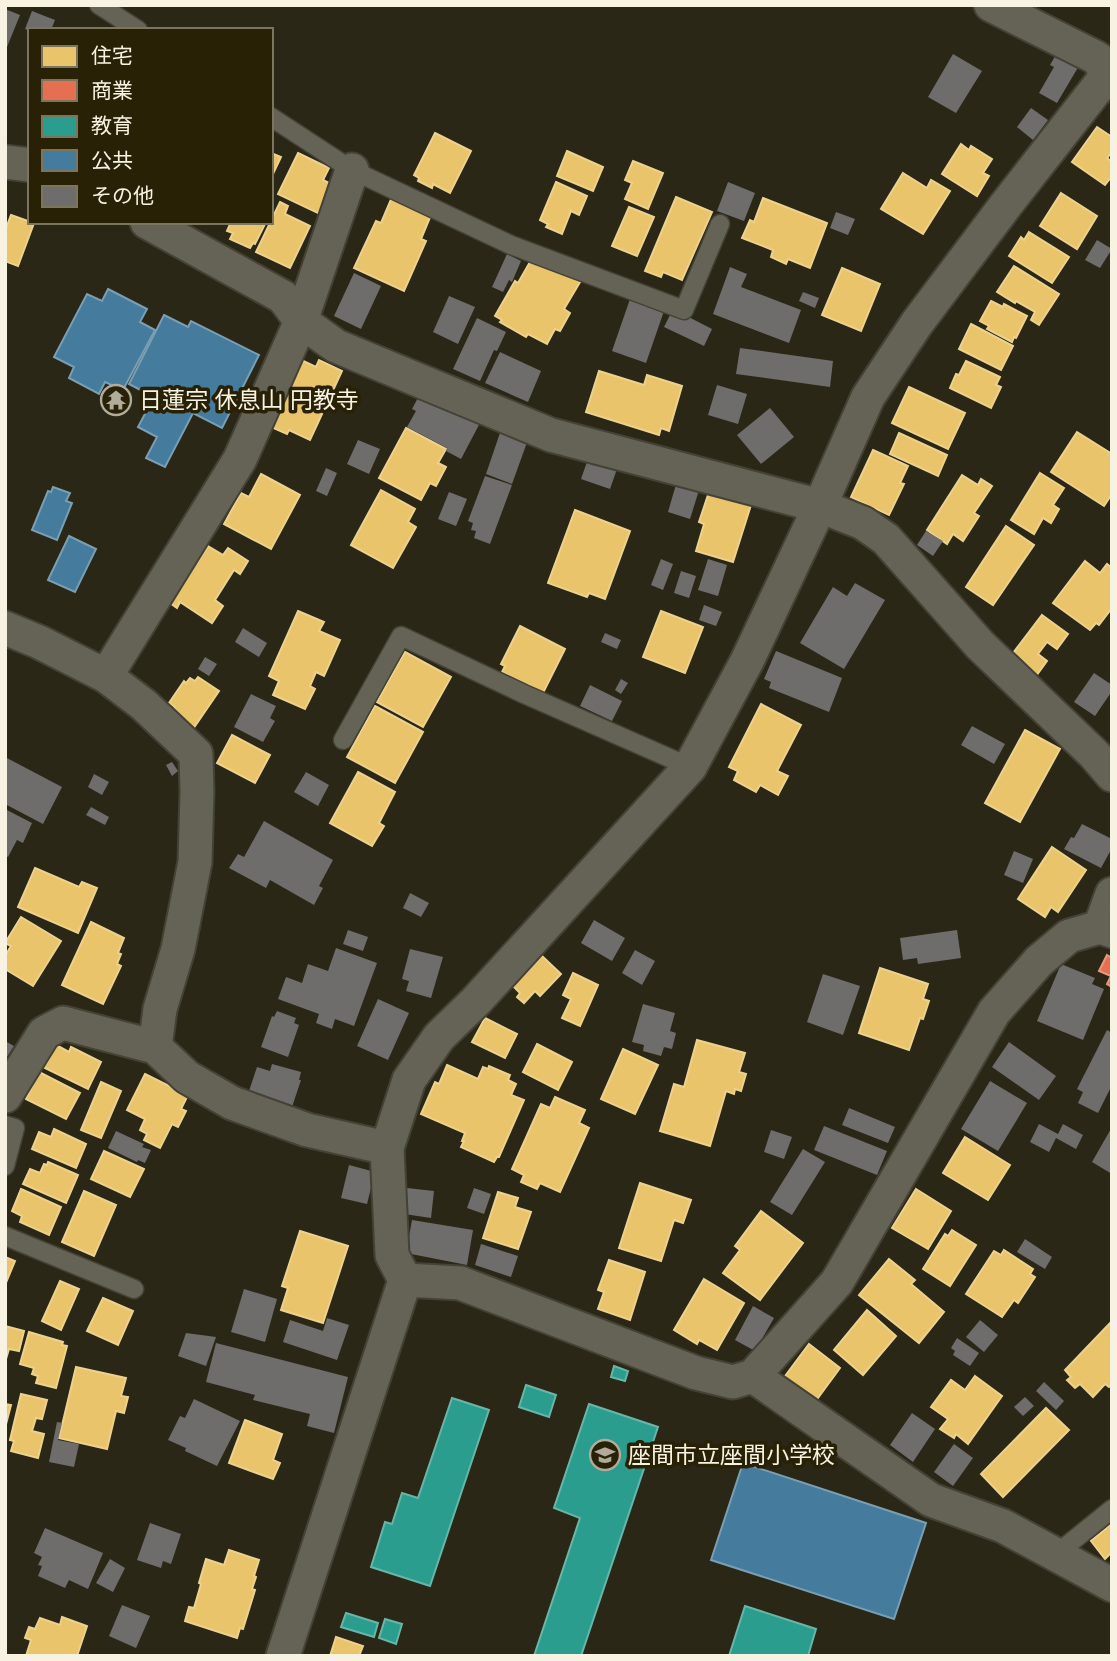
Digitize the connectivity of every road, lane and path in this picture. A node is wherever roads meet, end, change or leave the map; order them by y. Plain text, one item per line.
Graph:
1 (99, 5) edge
2 (991, 5) edge
3 (135, 28) edge
4 (1110, 74) edge
5 (273, 118) edge
6 (5, 162) edge
7 (28, 165) edge
8 (352, 170) junction
9 (151, 224) edge
10 (720, 225) dead end
11 (301, 321) junction
12 (820, 506) junction
13 (5, 628) edge
14 (106, 676) junction
15 (343, 740) dead end
16 (690, 767) junction
17 (1112, 775) edge
18 (1112, 894) edge
19 (1106, 929) edge
20 (155, 1047) junction
21 (5, 1096) edge
22 (5, 1125) edge
23 (387, 1148) junction
24 (5, 1166) edge
25 (5, 1236) edge
26 (404, 1280) junction
27 (134, 1289) dead end
28 (753, 1376) junction
29 (1112, 1509) edge
30 (1055, 1555) junction
31 (1112, 1585) edge
32 (283, 1656) edge

1 - 3 lane
2 - 4 street
4 - 12 street
5 - 8 lane
6 - 7 street
8 - 10 lane
8 - 11 street
9 - 11 street
11 - 12 street
11 - 14 street
12 - 16 street
12 - 17 street
13 - 14 street
14 - 20 street
15 - 16 lane
16 - 23 street
18 - 19 street
19 - 28 street
20 - 21 street
20 - 23 street
22 - 24 lane
23 - 26 street
25 - 27 lane
26 - 28 street
26 - 32 street
28 - 30 street
29 - 30 lane
30 - 31 street

